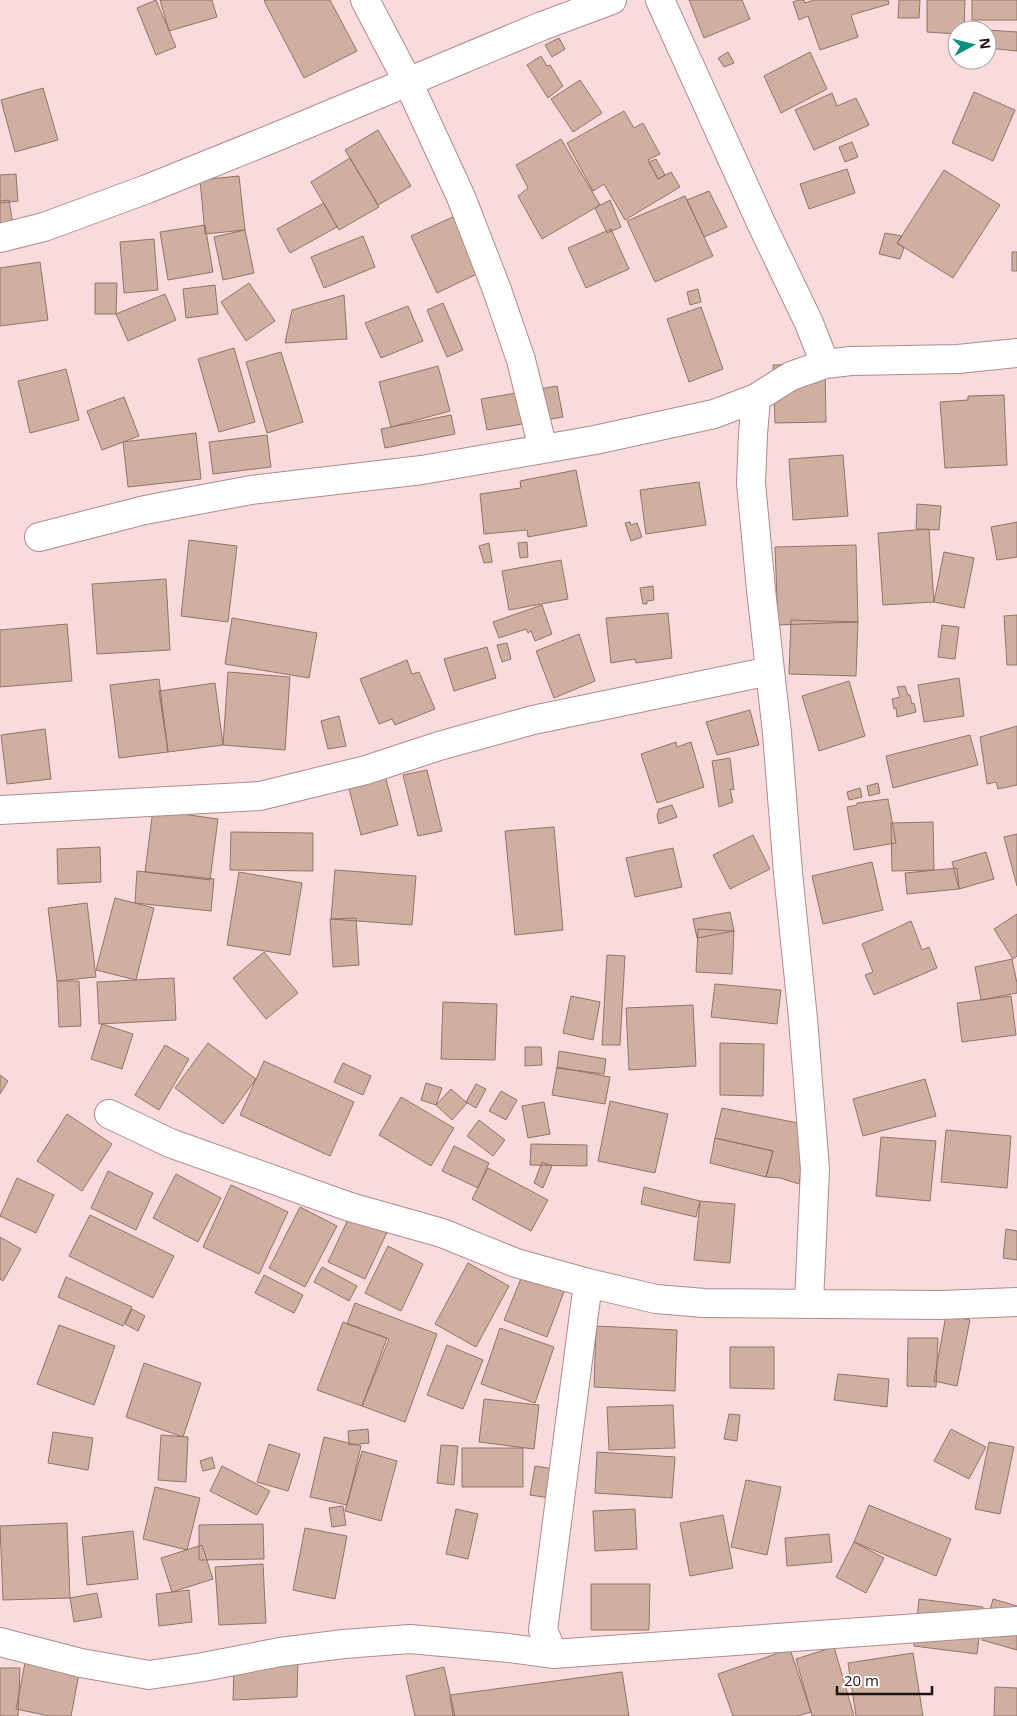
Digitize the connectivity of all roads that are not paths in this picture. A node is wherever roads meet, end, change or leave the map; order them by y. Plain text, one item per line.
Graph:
1 (365, 0) edge
2 (612, 0) edge
3 (660, 0) edge
4 (408, 82) junction
5 (0, 238) edge
6 (1017, 353) edge
7 (825, 364) junction
8 (756, 398) junction
9 (543, 450) junction
10 (39, 537) dead end
11 (770, 672) junction
12 (0, 810) edge
13 (109, 1114) dead end
14 (588, 1284) junction
15 (1017, 1302) edge
16 (809, 1303) junction
17 (1017, 1621) edge
18 (0, 1642) edge
19 (554, 1654) junction

1 - 4 street
2 - 4 street
3 - 7 street
4 - 5 street
4 - 9 street
6 - 7 street
7 - 8 street
8 - 9 street
8 - 11 street
9 - 10 street
11 - 12 street
11 - 16 street
13 - 14 street
14 - 16 street
14 - 19 street
15 - 16 street
17 - 19 street
18 - 19 street

